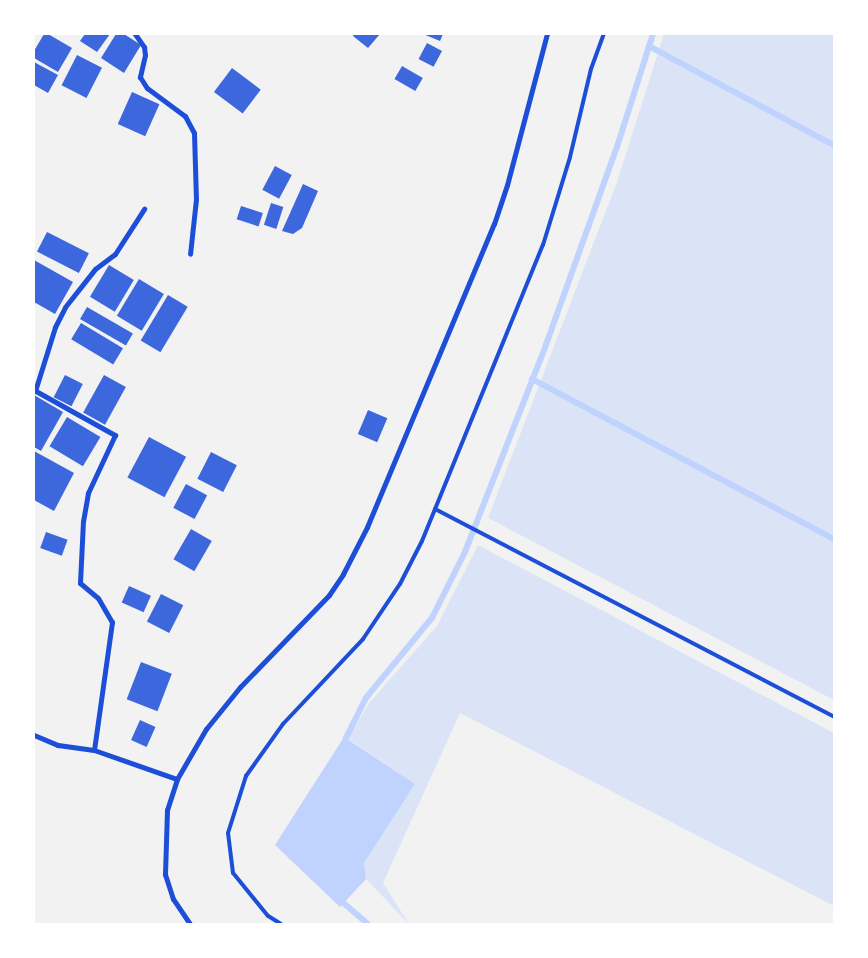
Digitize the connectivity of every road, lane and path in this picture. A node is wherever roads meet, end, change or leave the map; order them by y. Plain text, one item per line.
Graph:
1 (134, 34) edge
2 (547, 34) edge
3 (604, 34) edge
4 (144, 209) dead end
5 (190, 254) dead end
6 (35, 391) edge
7 (435, 509) junction
8 (834, 717) edge
9 (34, 735) edge
10 (94, 750) junction
11 (177, 779) junction
12 (190, 924) edge
13 (281, 924) edge

1 - 5 street
2 - 11 street
3 - 7 lane
4 - 6 street
6 - 10 street
7 - 8 lane
7 - 13 lane
9 - 10 street
10 - 11 street
11 - 12 street

